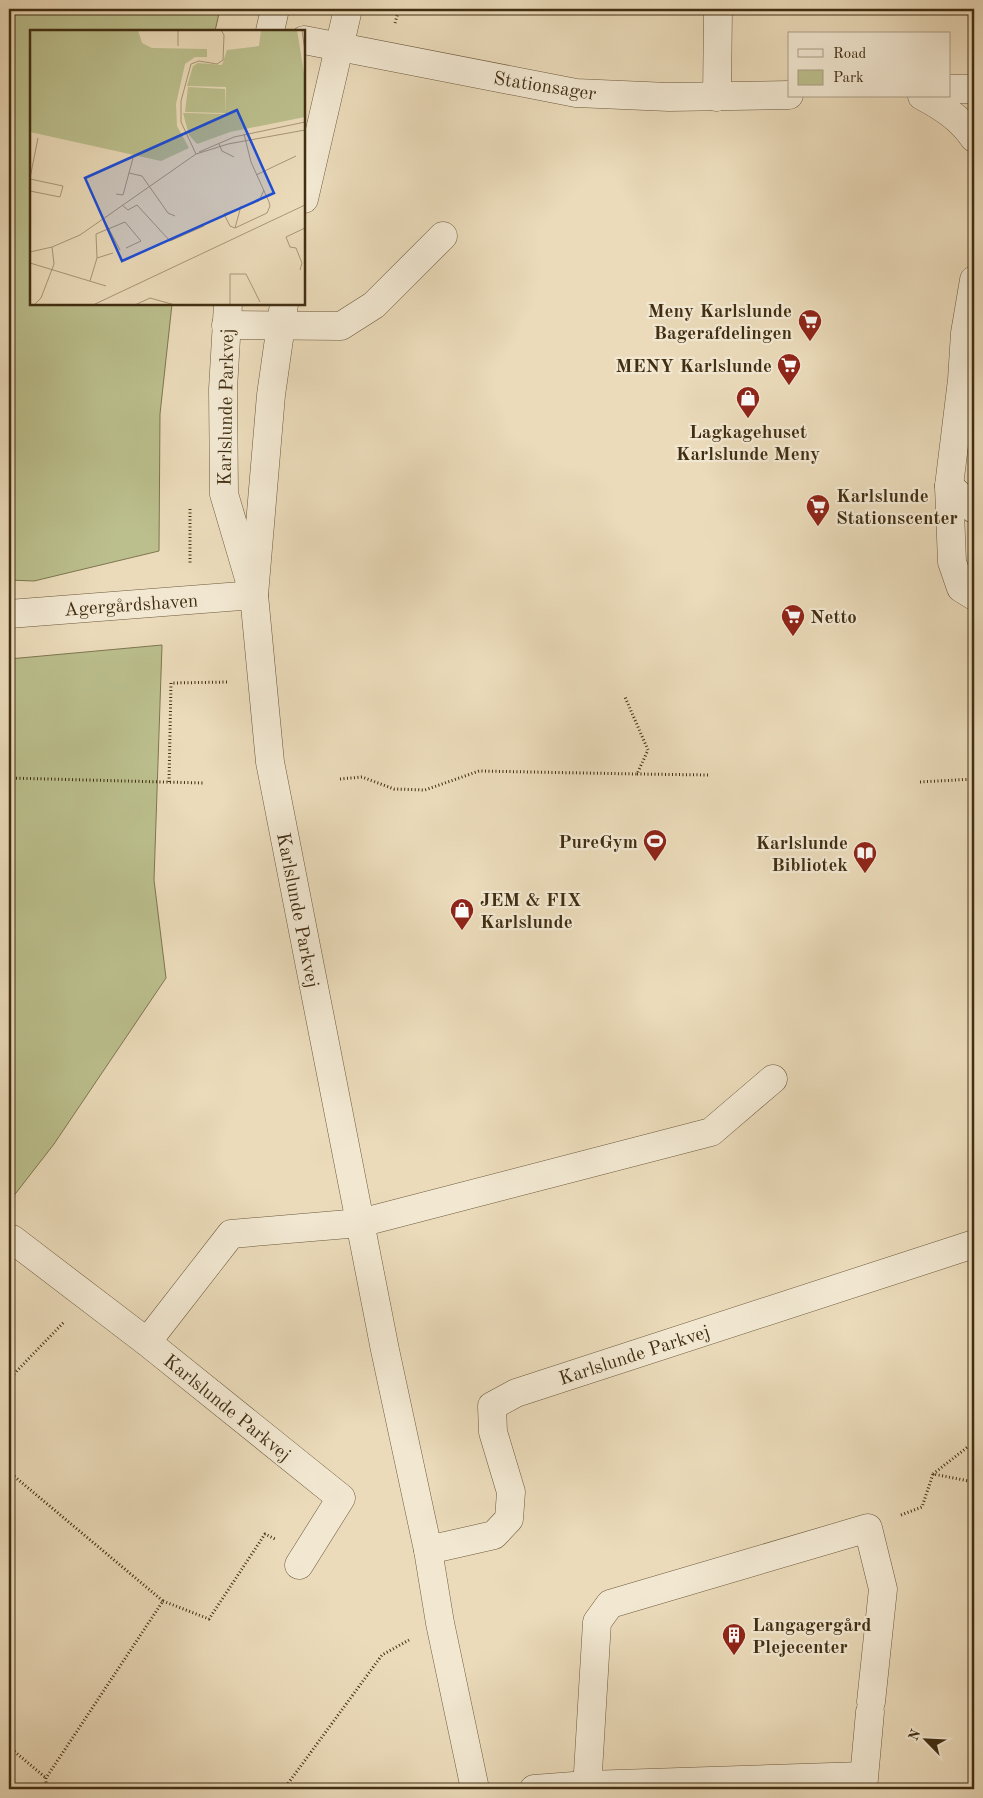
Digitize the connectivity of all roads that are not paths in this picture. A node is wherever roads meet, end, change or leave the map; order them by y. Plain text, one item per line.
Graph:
1 (275, 9) edge
2 (348, 9) edge
3 (718, 9) edge
4 (270, 30) edge
5 (305, 40) edge
6 (338, 48) junction
7 (974, 88) edge
8 (950, 89) edge
9 (788, 95) edge
10 (717, 97) junction
11 (926, 98) edge
12 (974, 138) edge
13 (305, 195) edge
14 (443, 236) dead end
15 (974, 280) edge
16 (227, 314) edge
17 (282, 315) edge
18 (969, 337) edge
19 (968, 385) edge
20 (965, 431) edge
21 (950, 486) junction
22 (974, 509) edge
23 (254, 595) junction
24 (974, 596) edge
25 (9, 614) edge
26 (773, 1079) dead end
27 (360, 1223) junction
28 (12, 1239) dead end
29 (974, 1244) edge
30 (147, 1342) junction
31 (428, 1550) junction
32 (301, 1561) road end
33 (863, 1783) edge
34 (587, 1787) edge
35 (475, 1789) edge
36 (534, 1789) edge

1 - 4 street
2 - 6 street
3 - 10 street
5 - 6 street, Stationsager
6 - 10 street, Stationsager
6 - 13 street
7 - 8 street
9 - 10 street, Stationsager
11 - 12 street
14 - 17 street
15 - 18 street
16 - 17 street
16 - 23 street, Karlslunde Parkvej
17 - 23 street, Karlslunde Parkvej
18 - 19 street
19 - 20 street
20 - 21 street
21 - 22 street
21 - 24 street
23 - 25 street, Agergårdshaven
23 - 27 street, Karlslunde Parkvej
26 - 27 street
27 - 30 street, Karlslunde Parkvej
27 - 31 street, Karlslunde Parkvej
28 - 30 street, Karlslunde Parkvej
29 - 31 street, Karlslunde Parkvej
30 - 32 street, Karlslunde Parkvej
31 - 35 street, Karlslunde Parkvej
33 - 34 street
33 - 34 street
34 - 36 street

